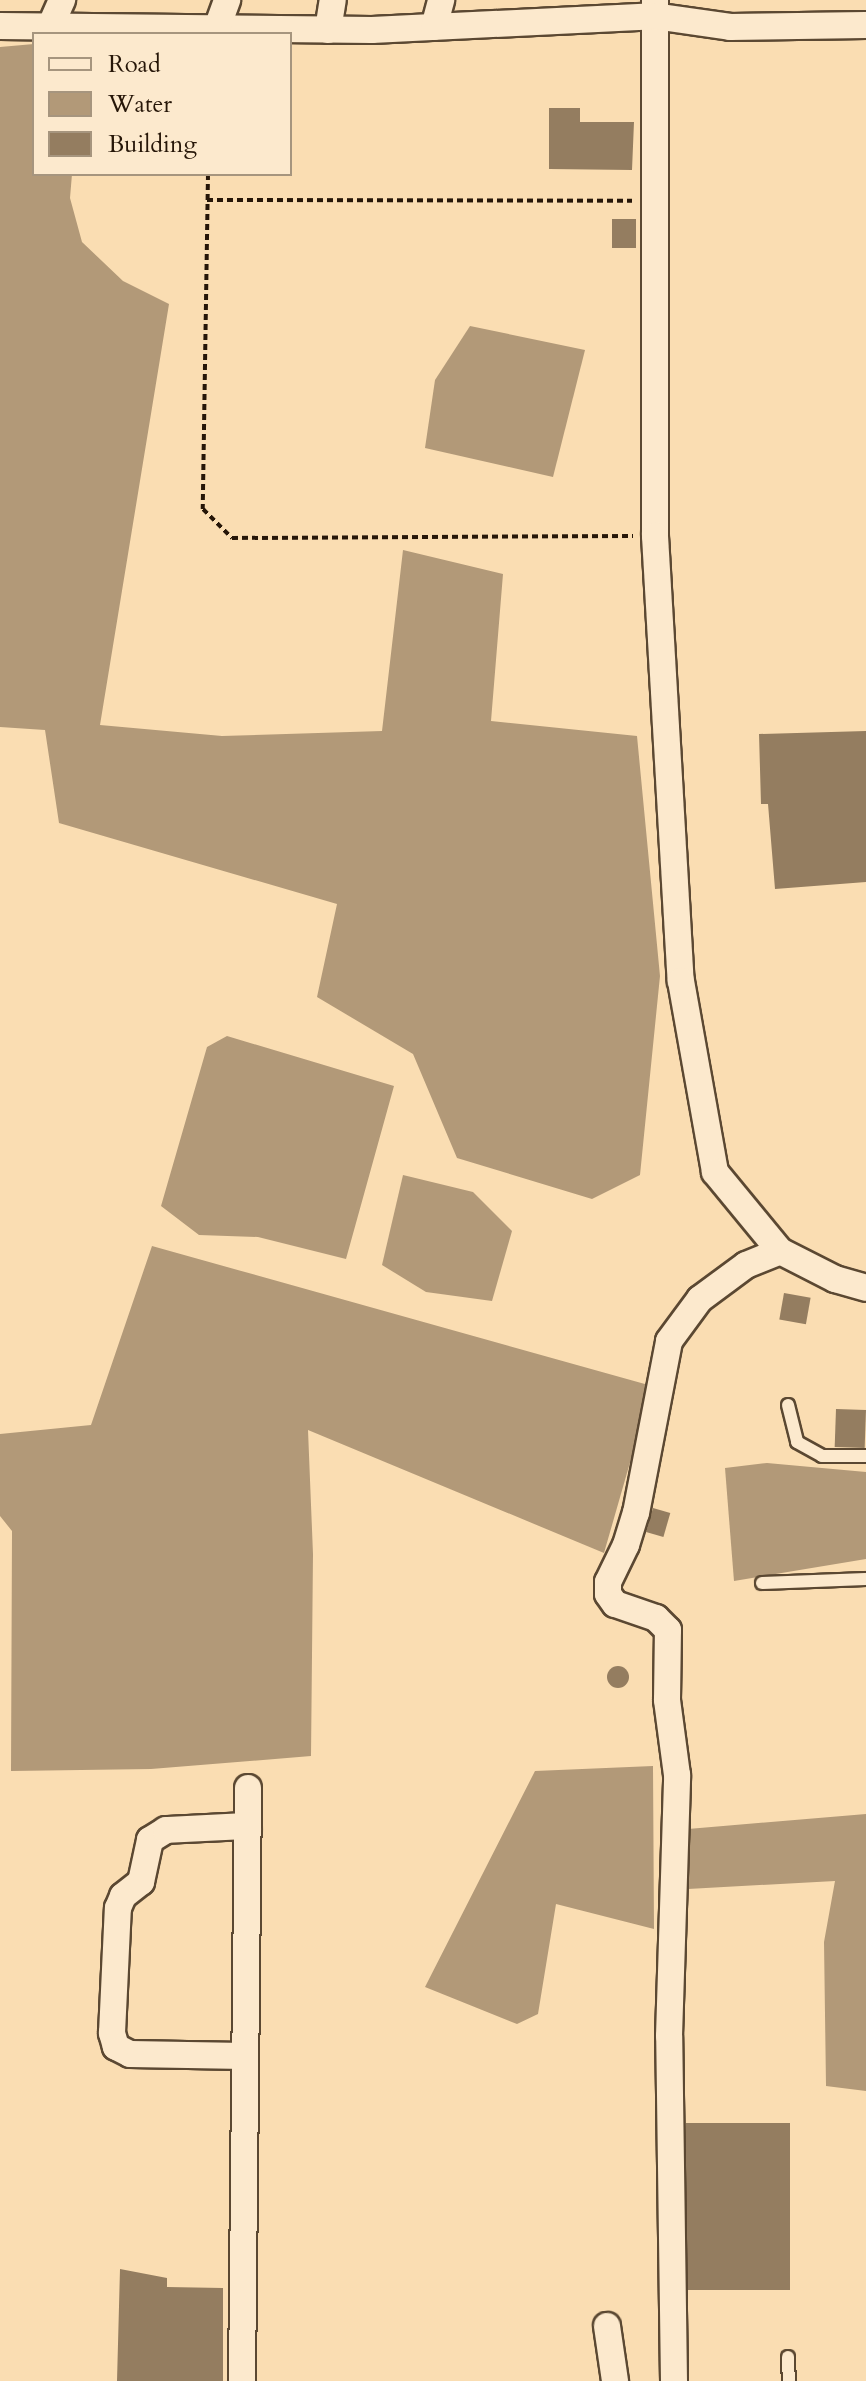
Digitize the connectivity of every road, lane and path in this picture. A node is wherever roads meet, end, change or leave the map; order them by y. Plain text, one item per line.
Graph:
1 (62, 0) edge
2 (227, 0) edge
3 (333, 0) edge
4 (441, 0) edge
5 (655, 8) edge
6 (547, 11) edge
7 (866, 25) edge
8 (0, 26) edge
9 (50, 27) junction
10 (434, 27) junction
11 (217, 28) junction
12 (328, 30) junction
13 (208, 176) edge
14 (207, 200) junction
15 (654, 201) junction
16 (655, 536) junction
17 (780, 1251) junction
18 (866, 1288) edge
19 (788, 1405) dead end
20 (866, 1456) edge
21 (866, 1579) edge
22 (762, 1583) dead end
23 (248, 1788) dead end
24 (248, 1826) junction
25 (245, 2056) junction
26 (607, 2326) dead end
27 (788, 2357) dead end
28 (242, 2381) edge
29 (615, 2381) edge
30 (674, 2381) edge
31 (789, 2381) edge

1 - 9 street
2 - 11 street
3 - 12 street
4 - 10 street
5 - 6 street
5 - 7 street
5 - 15 street
6 - 10 street
8 - 9 street
9 - 11 street
10 - 12 street
11 - 12 street
13 - 14 path
14 - 15 path
14 - 16 path
15 - 16 street
16 - 17 street
17 - 18 street
17 - 30 street
19 - 20 lane
21 - 22 lane
23 - 24 street
24 - 25 street
24 - 25 street
25 - 28 street
26 - 29 street
27 - 31 lane

